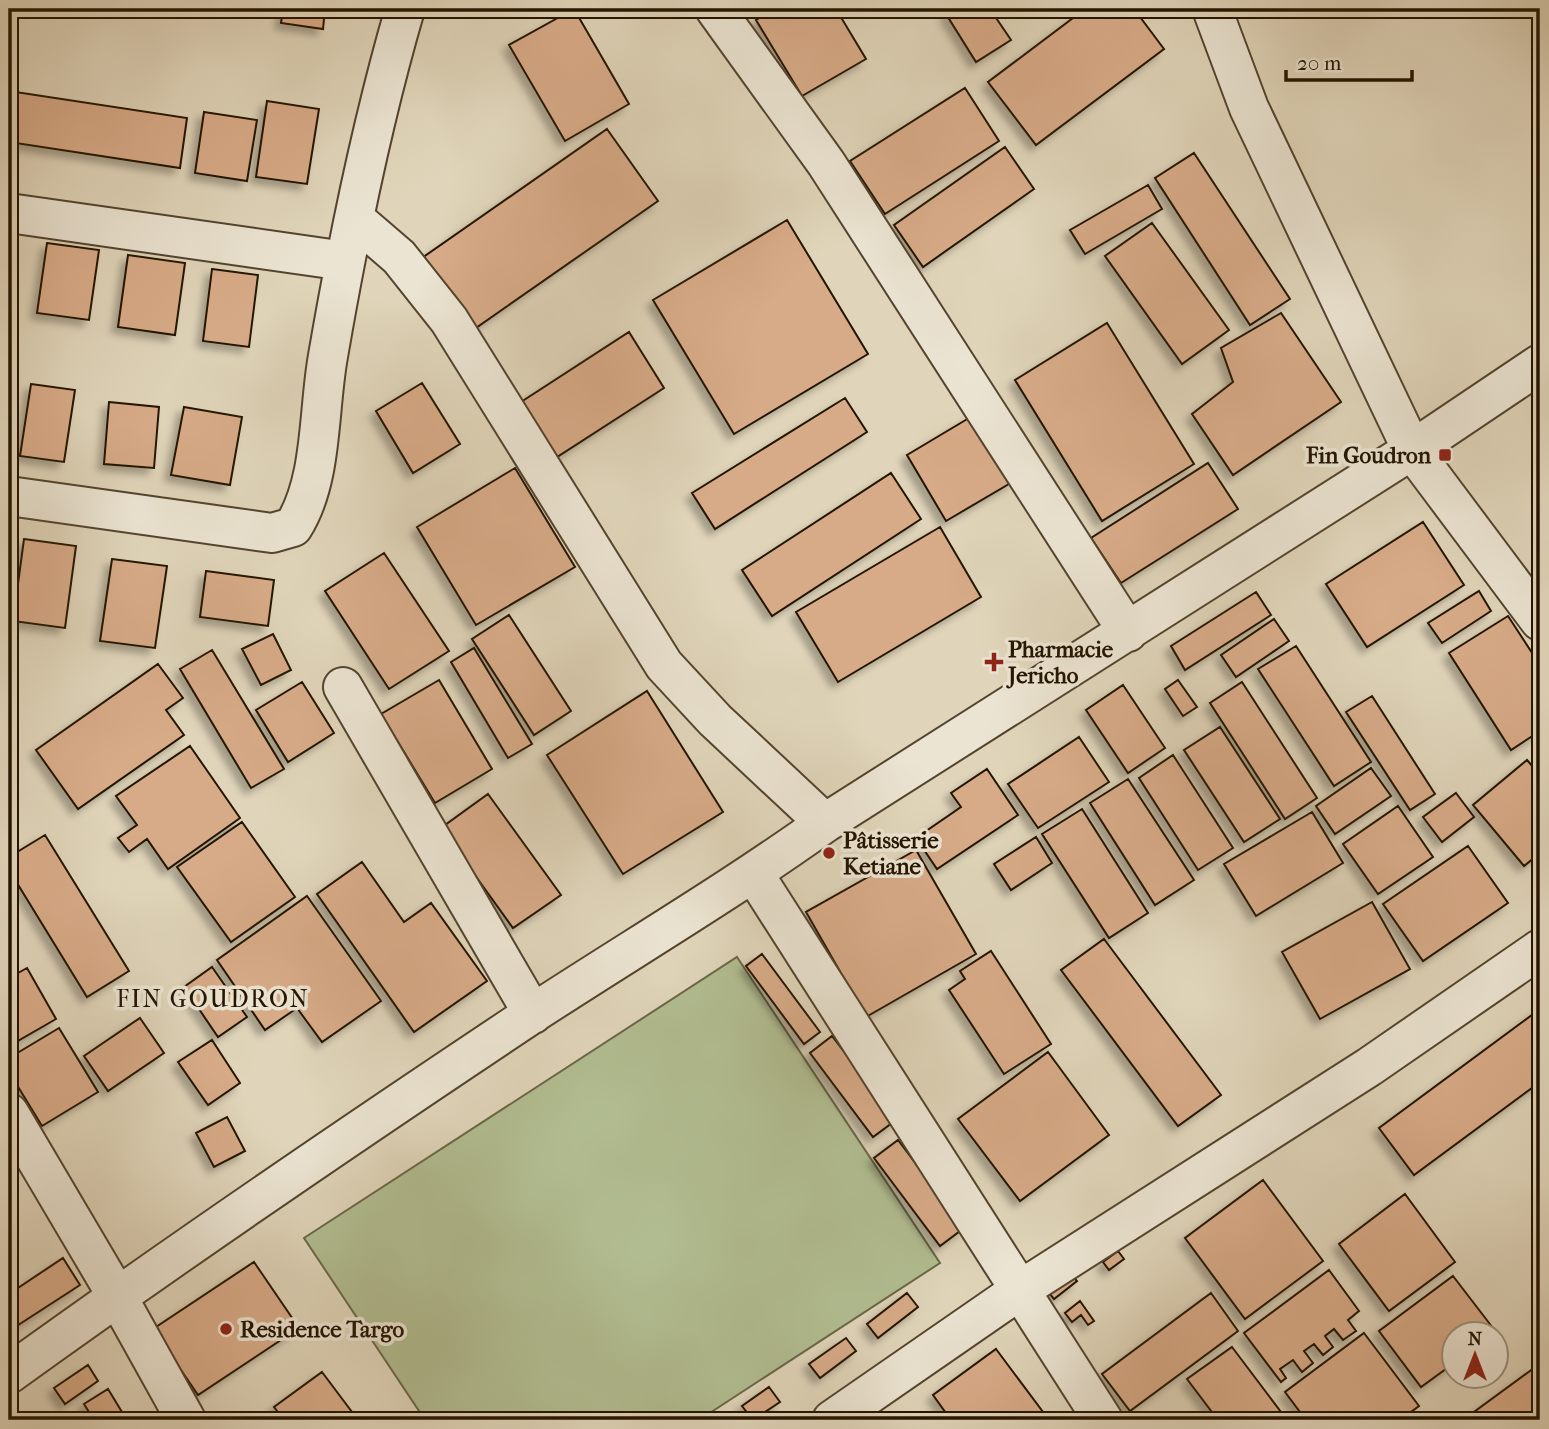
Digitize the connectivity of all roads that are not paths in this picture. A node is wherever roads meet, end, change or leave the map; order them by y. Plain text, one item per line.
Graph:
1 (405, 9) edge
2 (715, 9) edge
3 (1212, 9) edge
4 (9, 213) edge
5 (356, 220) junction
6 (345, 261) junction
7 (1540, 364) edge
8 (1412, 450) junction
9 (9, 496) edge
10 (1540, 621) edge
11 (1128, 632) junction
12 (343, 687) dead end
13 (825, 823) junction
14 (754, 873) junction
15 (1540, 949) edge
16 (533, 1014) junction
17 (9, 1113) edge
18 (1020, 1290) junction
19 (117, 1296) junction
20 (9, 1374) edge
21 (186, 1420) edge
22 (832, 1420) edge
23 (1103, 1420) edge

1 - 5 street
2 - 11 street
3 - 8 street
4 - 6 street
5 - 6 street
5 - 13 street
6 - 9 street
7 - 8 street
8 - 10 street
8 - 11 street
11 - 13 street
12 - 16 street
13 - 14 street
14 - 16 street
14 - 18 street
15 - 18 street
16 - 19 street
17 - 19 street
18 - 22 street
18 - 23 street
19 - 20 street
19 - 21 street

